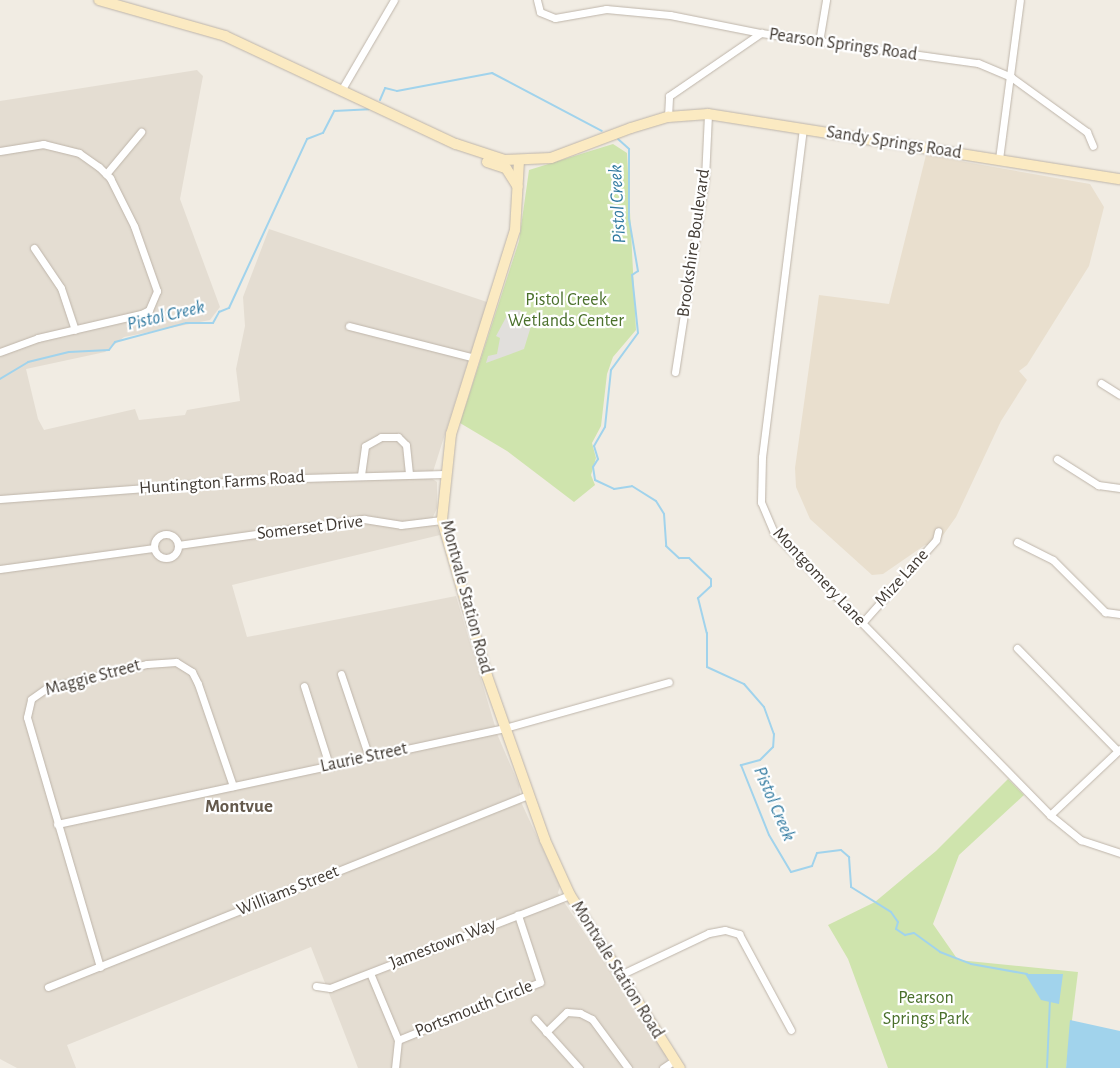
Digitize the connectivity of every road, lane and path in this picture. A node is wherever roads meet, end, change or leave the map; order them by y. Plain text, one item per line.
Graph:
1 (98, 0) edge
2 (394, 0) edge
3 (537, 0) edge
4 (826, 0) edge
5 (1020, 0) edge
6 (761, 33) junction
7 (819, 42) junction
8 (1011, 77) junction
9 (342, 89) junction
10 (708, 114) junction
11 (668, 117) junction
12 (803, 128) junction
13 (141, 132) dead end
14 (1093, 146) dead end
15 (470, 150) junction
16 (0, 151) edge
17 (999, 159) junction
18 (519, 161) junction
19 (106, 174) junction
20 (1120, 179) edge
21 (519, 189) junction
22 (34, 248) dead end
23 (350, 326) dead end
24 (75, 330) junction
25 (0, 352) edge
26 (475, 358) junction
27 (675, 372) dead end
28 (1101, 383) dead end
29 (1120, 395) edge
30 (1057, 459) dead end
31 (409, 474) junction
32 (444, 474) junction
33 (361, 475) junction
34 (1120, 488) edge
35 (0, 499) edge
36 (442, 520) junction
37 (938, 530) dead end
38 (1016, 542) dead end
39 (178, 545) junction
40 (153, 548) junction
41 (0, 569) edge
42 (1120, 614) edge
43 (862, 623) junction
44 (1017, 648) dead end
45 (341, 674) dead end
46 (669, 682) dead end
47 (304, 686) dead end
48 (505, 728) junction
49 (1119, 750) edge
50 (370, 757) junction
51 (329, 766) junction
52 (233, 786) junction
53 (528, 795) junction
54 (1050, 816) junction
55 (57, 824) junction
56 (1120, 853) edge
57 (570, 895) junction
58 (518, 915) junction
59 (100, 967) junction
60 (370, 973) junction
61 (620, 975) junction
62 (316, 986) dead end
63 (48, 987) dead end
64 (534, 1019) dead end
65 (791, 1030) dead end
66 (546, 1032) junction
67 (398, 1040) junction
68 (677, 1064) edge
69 (395, 1068) edge
70 (579, 1068) edge
71 (628, 1068) edge
72 (663, 1068) edge

1 - 9 street
2 - 9 street
3 - 6 street
4 - 7 street
5 - 8 street
6 - 7 street, Pearson Springs Road
6 - 11 street, Pearson Springs Road
7 - 8 street, Pearson Springs Road
8 - 14 street, Pearson Springs Road
8 - 17 street
9 - 15 street
10 - 11 street, Sandy Springs Road
10 - 12 street, Sandy Springs Road
10 - 27 street, Brookshire Boulevard
11 - 18 street
12 - 17 street, Sandy Springs Road
12 - 43 street, Montgomery Lane
13 - 19 street
15 - 18 street
15 - 21 street
16 - 19 street
17 - 20 street, Sandy Springs Road
18 - 21 street, Montvale Station Road
19 - 24 street
21 - 26 street, Montvale Station Road
22 - 24 street
23 - 26 street
24 - 25 street
26 - 32 street, Montvale Station Road
28 - 29 street
30 - 34 street
31 - 32 street, Huntington Farms Road
31 - 33 street, Huntington Farms Road
31 - 33 street
32 - 36 street, Montvale Station Road
33 - 35 street, Huntington Farms Road
36 - 39 street, Somerset Drive
36 - 48 street, Montvale Station Road
37 - 43 street, Mize Lane
38 - 42 street
39 - 40 street, Somerset Drive
39 - 40 street, Somerset Drive
40 - 41 street, Somerset Drive
43 - 54 street, Montgomery Lane
44 - 49 street
45 - 50 street
46 - 48 street, Laurie Street
47 - 51 street
48 - 50 street, Laurie Street
48 - 53 street, Montvale Station Road
49 - 54 street
50 - 51 street, Laurie Street
51 - 52 street, Laurie Street
52 - 55 street, Laurie Street
52 - 55 street, Maggie Street
53 - 57 street, Montvale Station Road
53 - 59 street, Williams Street
54 - 56 street, Montgomery Lane
55 - 59 street, Maggie Street
57 - 58 street, Jamestown Way
57 - 61 street, Montvale Station Road
58 - 60 street, Jamestown Way
58 - 67 street, Portsmouth Circle
59 - 63 street, Williams Street
60 - 62 street, Jamestown Way
60 - 67 street
61 - 65 street
61 - 68 street, Montvale Station Road
64 - 66 street
66 - 70 street
66 - 71 street
67 - 69 street
68 - 72 street

